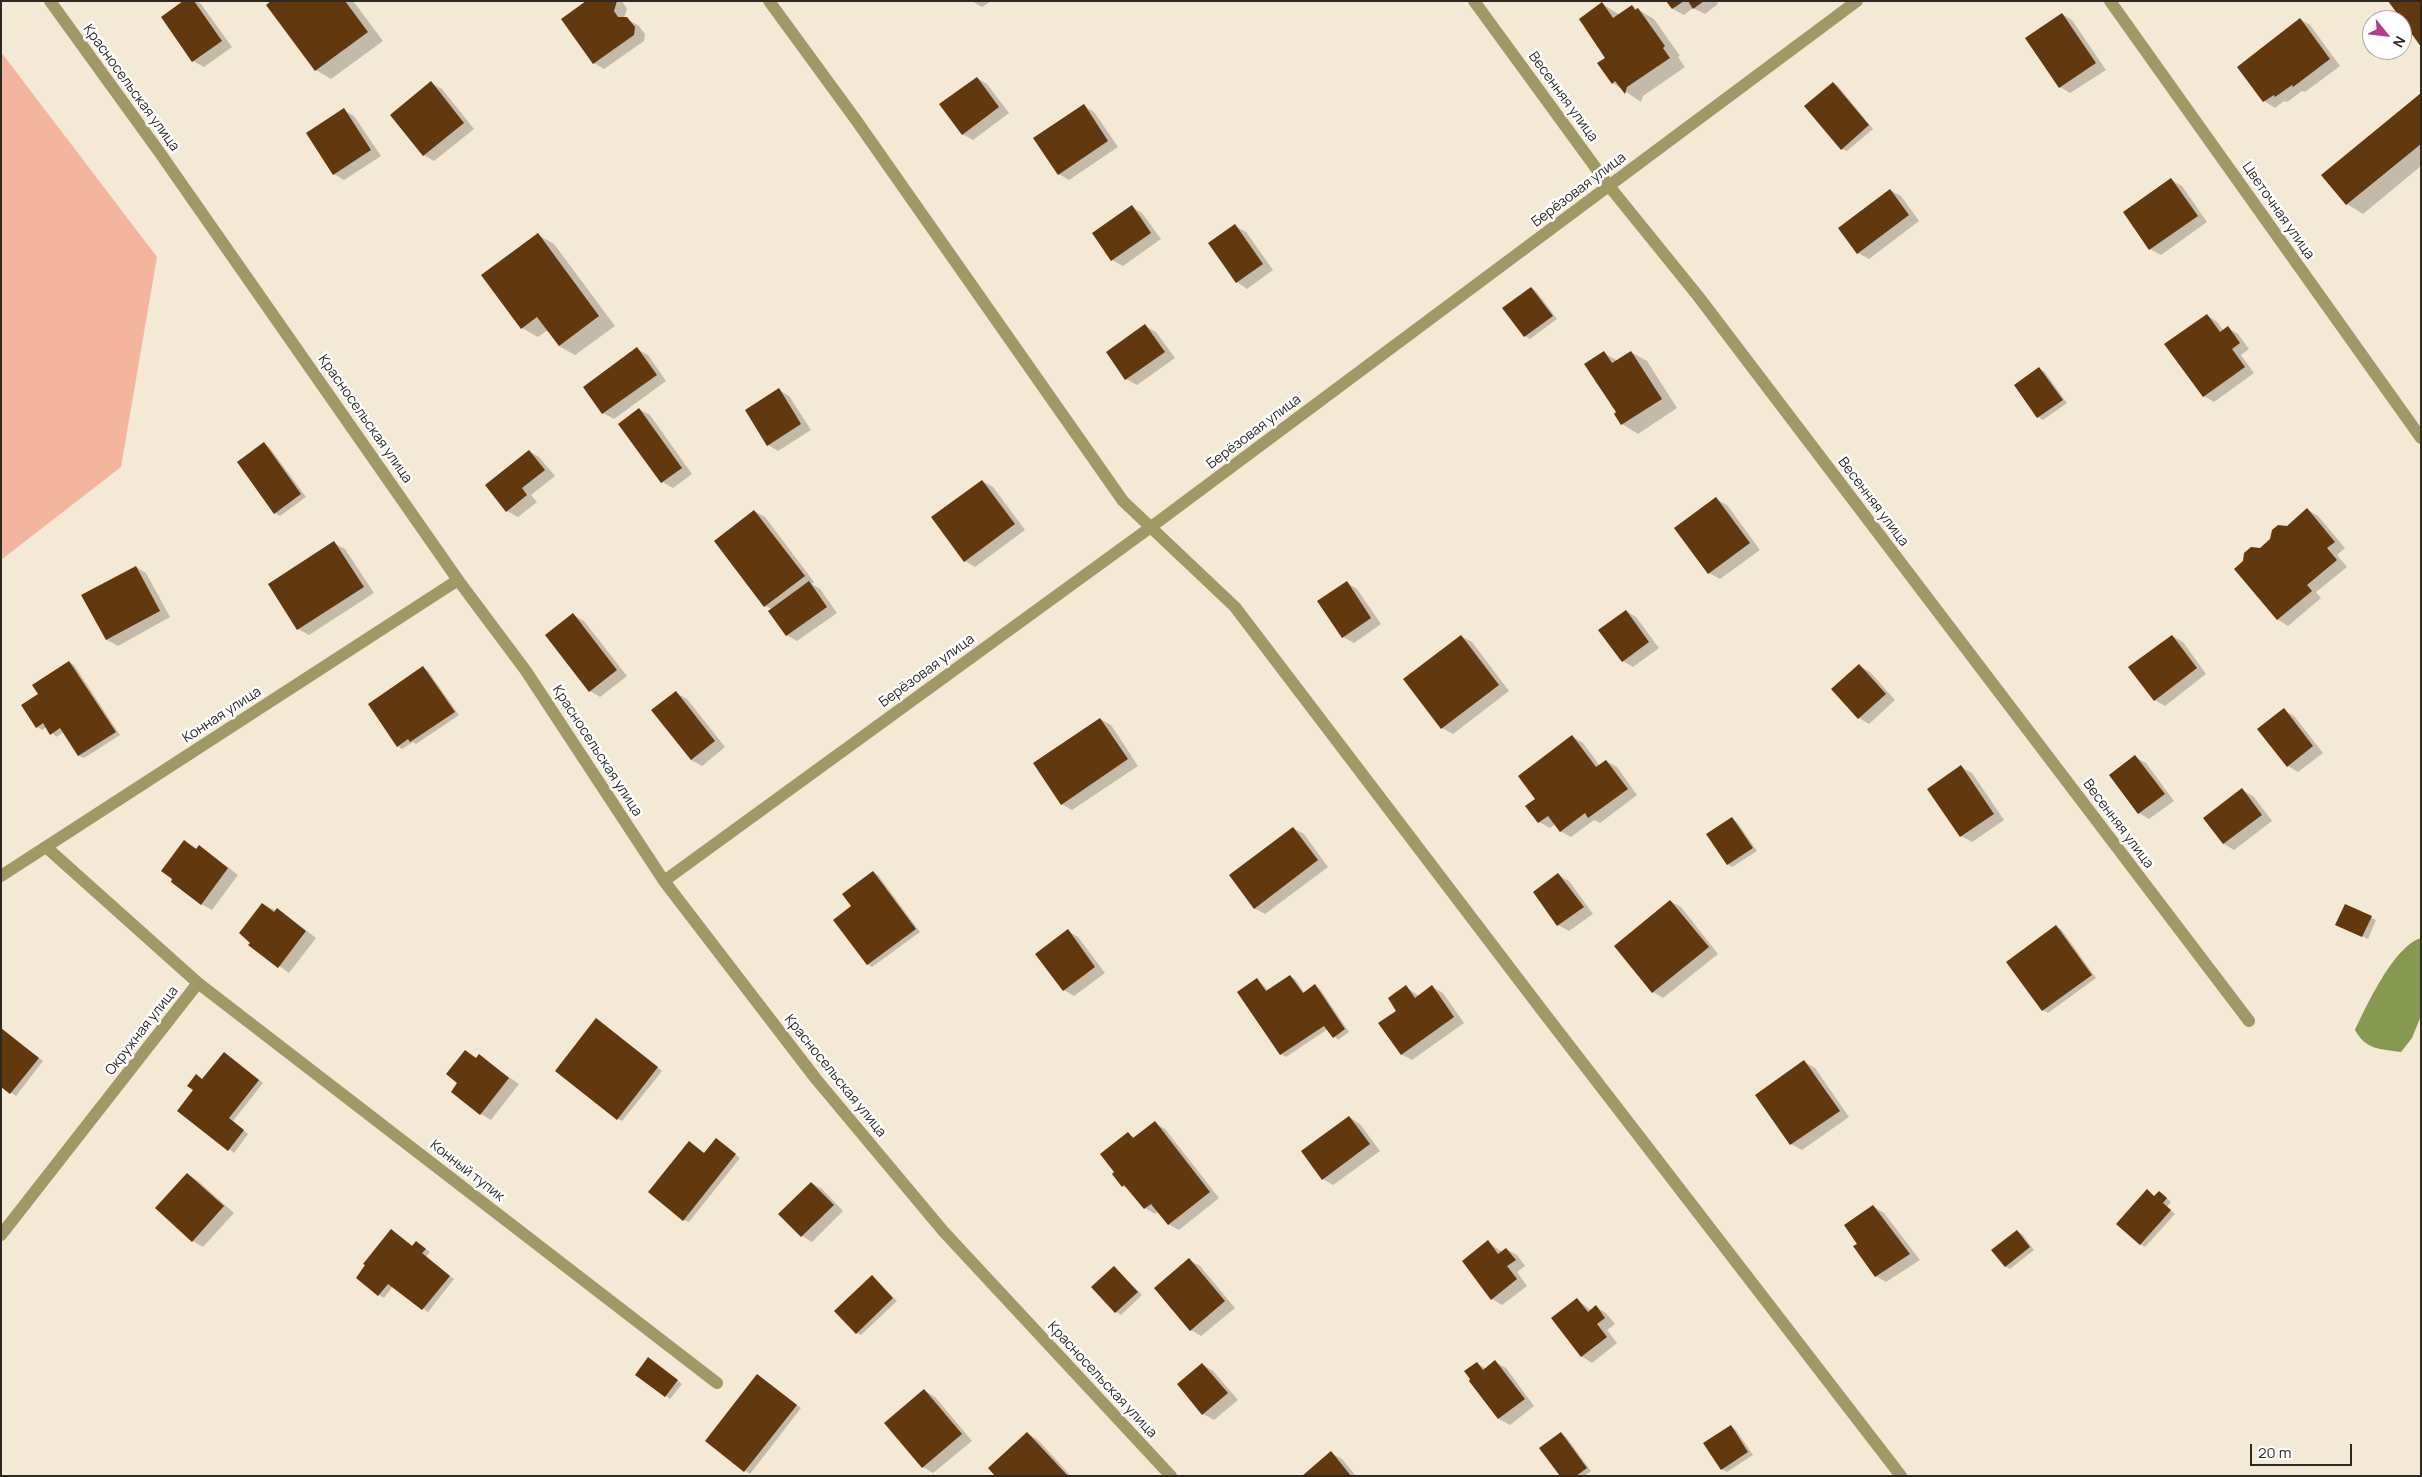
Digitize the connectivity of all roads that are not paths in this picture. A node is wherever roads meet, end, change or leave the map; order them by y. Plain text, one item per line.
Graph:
1 (50, 1) edge
2 (769, 1) edge
3 (1474, 1) edge
4 (1857, 1) edge
5 (2110, 1) edge
6 (1609, 186) junction
7 (2421, 438) edge
8 (1151, 527) junction
9 (458, 580) junction
10 (46, 847) junction
11 (1, 876) edge
12 (664, 881) junction
13 (198, 983) junction
14 (2249, 1021) dead end
15 (1, 1235) edge
16 (717, 1383) dead end
17 (1170, 1476) edge
18 (1901, 1476) edge

1 - 9 street, Красносельская улица
2 - 8 street
3 - 6 street, Весенняя улица
4 - 6 street, Берёзовая улица
5 - 7 street, Цветочная улица
6 - 8 street, Берёзовая улица
6 - 14 street, Весенняя улица
8 - 12 street, Берёзовая улица
8 - 18 street
9 - 10 street, Конная улица
9 - 12 street, Красносельская улица
10 - 11 street, Конная улица
10 - 13 street, Окружная улица
12 - 17 street, Красносельская улица
13 - 15 street, Окружная улица
13 - 16 street, Конный тупик

